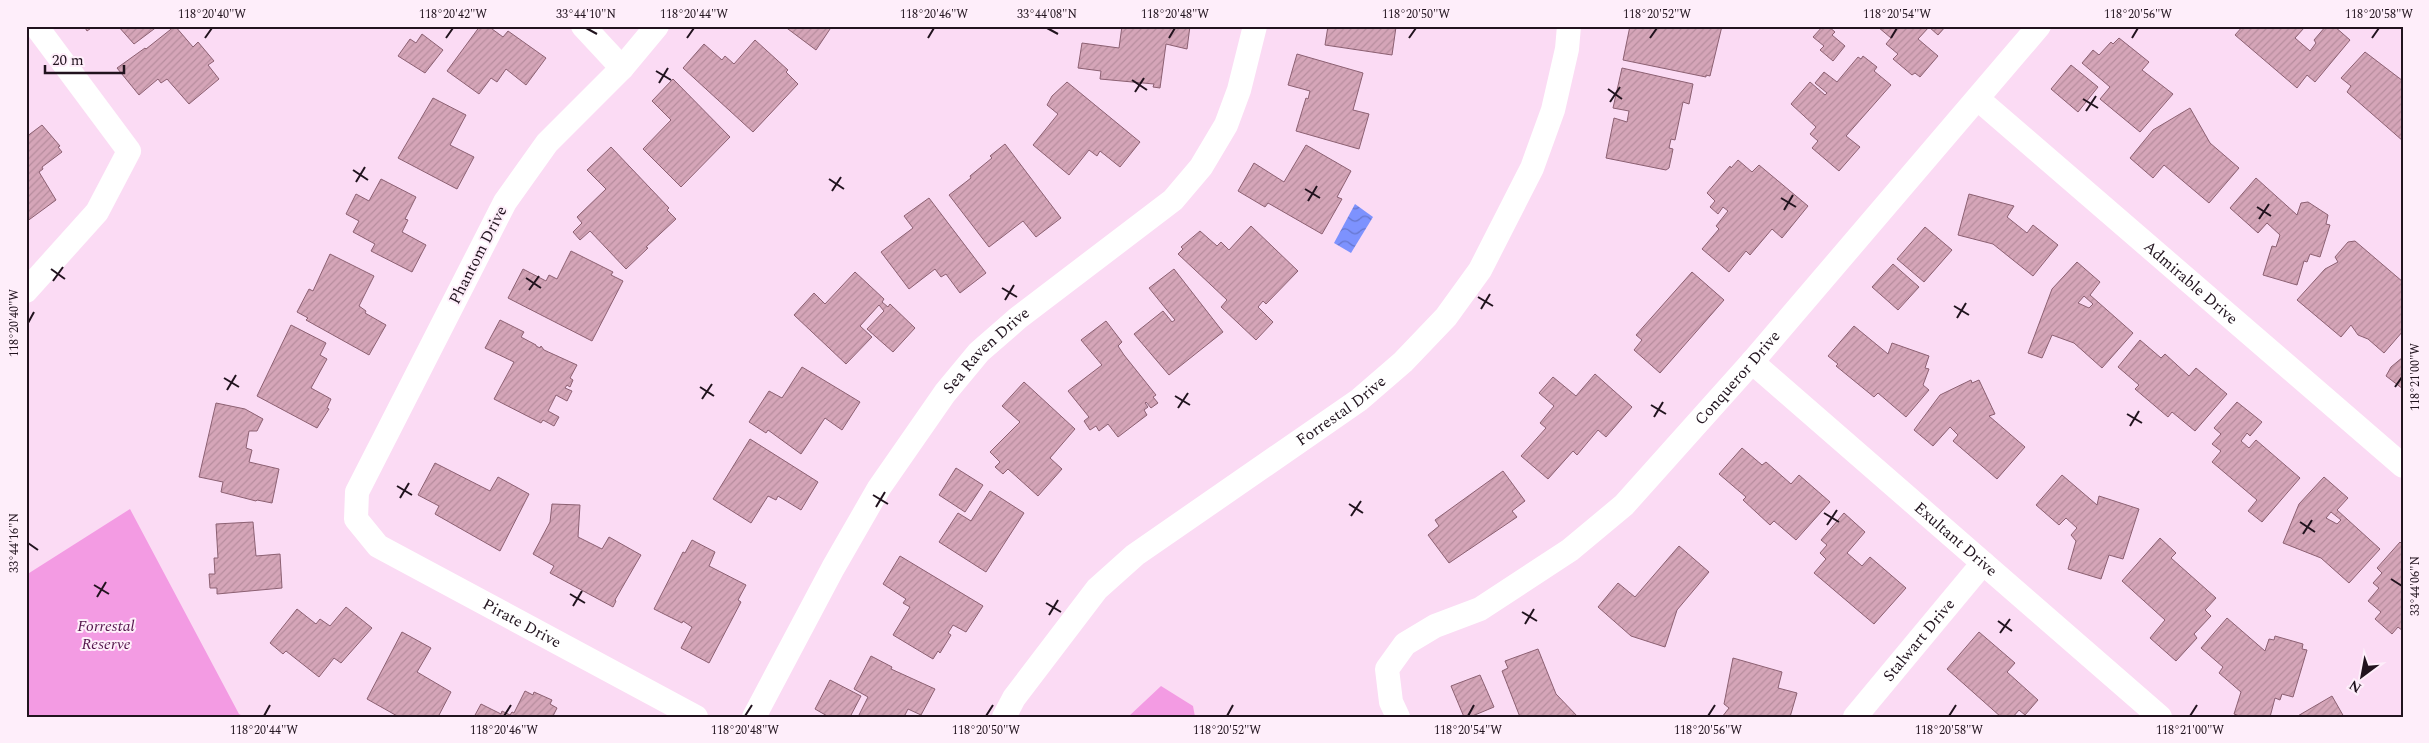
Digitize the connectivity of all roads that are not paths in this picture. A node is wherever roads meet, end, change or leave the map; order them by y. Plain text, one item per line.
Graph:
1 (36, 26) edge
2 (583, 26) edge
3 (657, 26) edge
4 (1255, 26) edge
5 (1569, 26) edge
6 (2039, 26) edge
7 (622, 68) junction
8 (1978, 99) junction
9 (26, 290) edge
10 (1752, 362) junction
11 (2403, 466) edge
12 (356, 519) joint
13 (1983, 563) junction
14 (696, 717) edge
15 (754, 717) edge
16 (1004, 717) edge
17 (1398, 717) edge
18 (1855, 717) edge
19 (2160, 717) edge

1 - 9 street
2 - 7 street
3 - 7 street, Phantom Drive
4 - 15 street, Sea Raven Drive
5 - 16 street, Forrestal Drive
6 - 8 street, Conqueror Drive
7 - 12 street, Phantom Drive
8 - 10 street, Conqueror Drive
8 - 11 street, Admirable Drive
10 - 13 street, Exultant Drive
10 - 17 street, Conqueror Drive
12 - 14 street, Pirate Drive
13 - 18 street, Stalwart Drive
13 - 19 street, Exultant Drive

